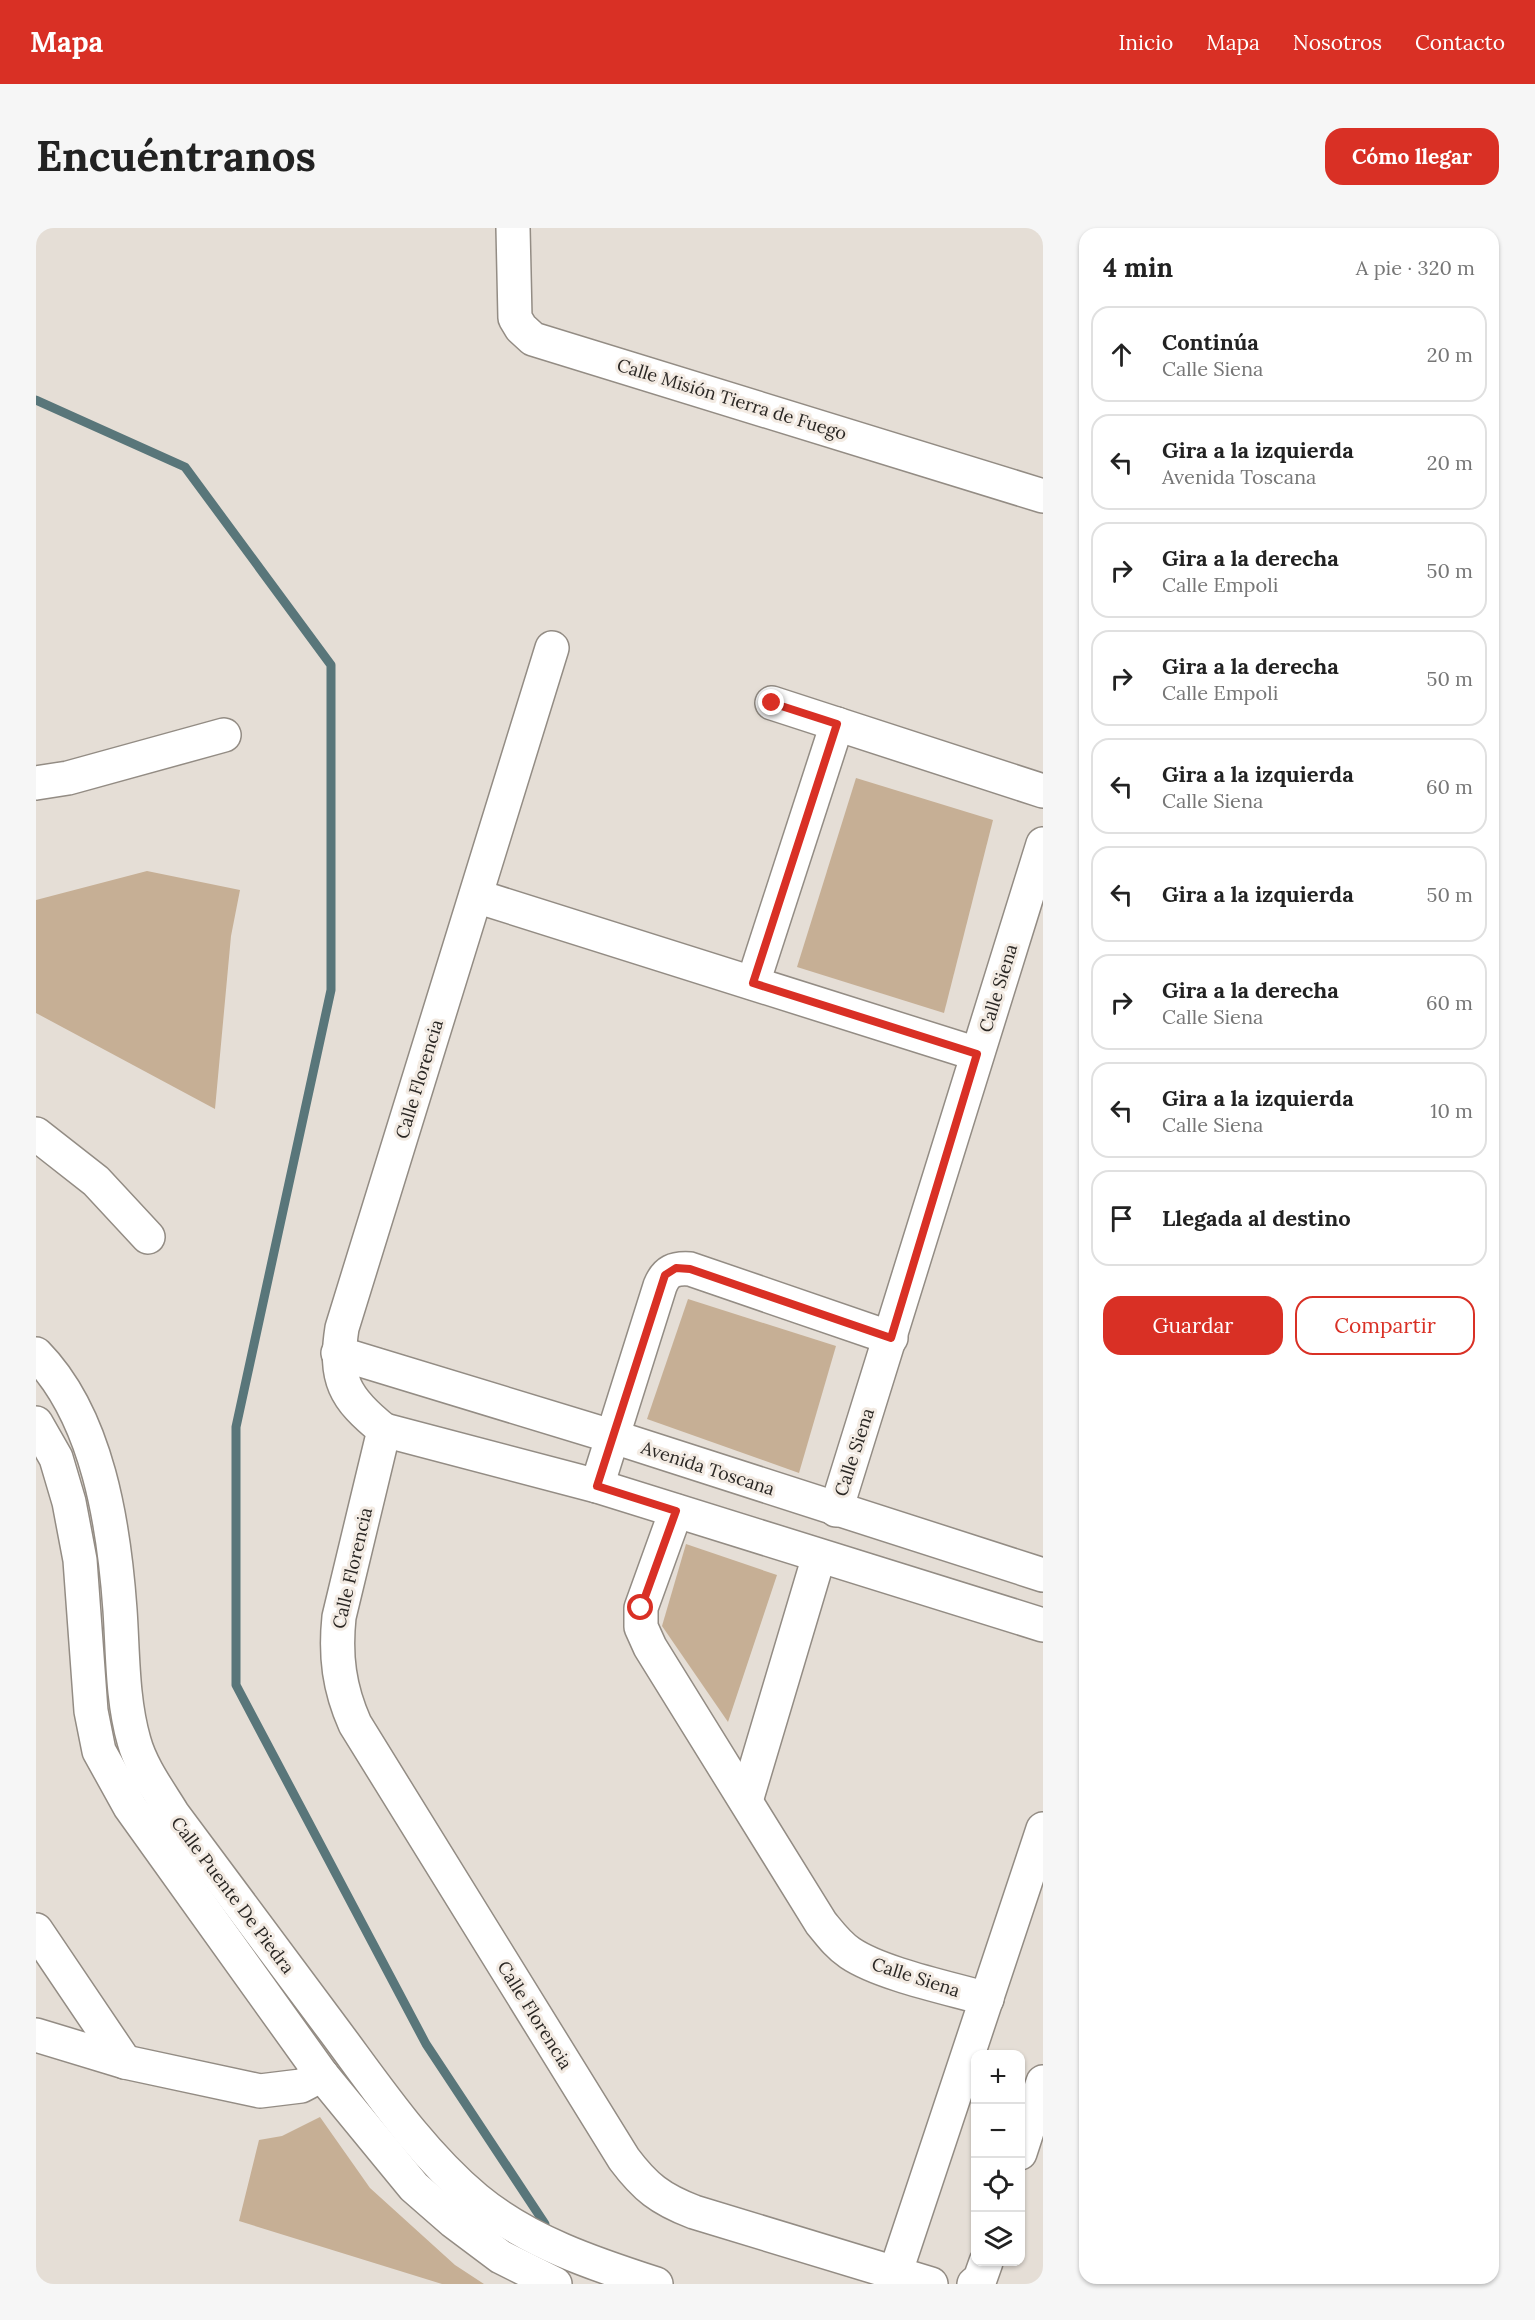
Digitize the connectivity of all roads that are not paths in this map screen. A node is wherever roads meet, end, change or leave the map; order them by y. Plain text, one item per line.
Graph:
1 (513, 228) edge
2 (1043, 496) edge
3 (552, 648) dead end
4 (772, 703) dead end
5 (837, 724) junction
6 (224, 735) dead end
7 (36, 783) edge
8 (1043, 791) edge
9 (1043, 844) edge
10 (476, 896) junction
11 (753, 983) junction
12 (977, 1054) junction
13 (36, 1134) edge
14 (148, 1237) dead end
15 (891, 1338) junction
16 (338, 1353) junction
17 (36, 1354) edge
18 (36, 1423) edge
19 (384, 1430) junction
20 (614, 1437) junction
21 (597, 1486) junction
22 (836, 1510) junction
23 (676, 1511) junction
24 (819, 1557) junction
25 (1043, 1575) edge
26 (1043, 1625) edge
27 (135, 1744) junction
28 (99, 1751) junction
29 (746, 1802) junction
30 (1043, 1829) edge
31 (36, 1930) edge
32 (987, 2000) junction
33 (36, 2035) edge
34 (125, 2062) junction
35 (322, 2075) junction
36 (1043, 2082) edge
37 (1025, 2138) edge
38 (985, 2266) edge
39 (895, 2274) junction
40 (555, 2284) edge
41 (656, 2284) edge
42 (931, 2284) edge
43 (974, 2284) edge

1 - 2 street, Calle Misión Tierra de Fuego
3 - 10 street, Calle Florencia
4 - 5 street
5 - 8 street
5 - 11 street
6 - 7 street
9 - 12 street, Calle Siena
10 - 11 street
10 - 16 street, Calle Florencia
11 - 12 street
12 - 15 street, Calle Siena
13 - 14 street
15 - 20 street
15 - 22 street, Calle Siena
16 - 19 street, Calle Florencia
16 - 20 street, Avenida Toscana
17 - 27 street, Calle Puente De Piedra
18 - 28 street, Calle Puente De Piedra
19 - 21 street
19 - 39 street, Calle Florencia
20 - 21 street
20 - 22 street, Avenida Toscana
21 - 23 street
22 - 25 street, Avenida Toscana
23 - 24 street
23 - 29 street, Calle Siena
24 - 26 street
24 - 29 street
27 - 28 street
27 - 41 street, Calle Puente De Piedra
28 - 35 street, Calle Puente De Piedra
29 - 32 street, Calle Siena
30 - 32 street
31 - 34 street
32 - 39 street
33 - 34 street
34 - 35 street
35 - 40 street, Calle Puente De Piedra
36 - 37 street
38 - 43 street
39 - 42 street, Calle Florencia

